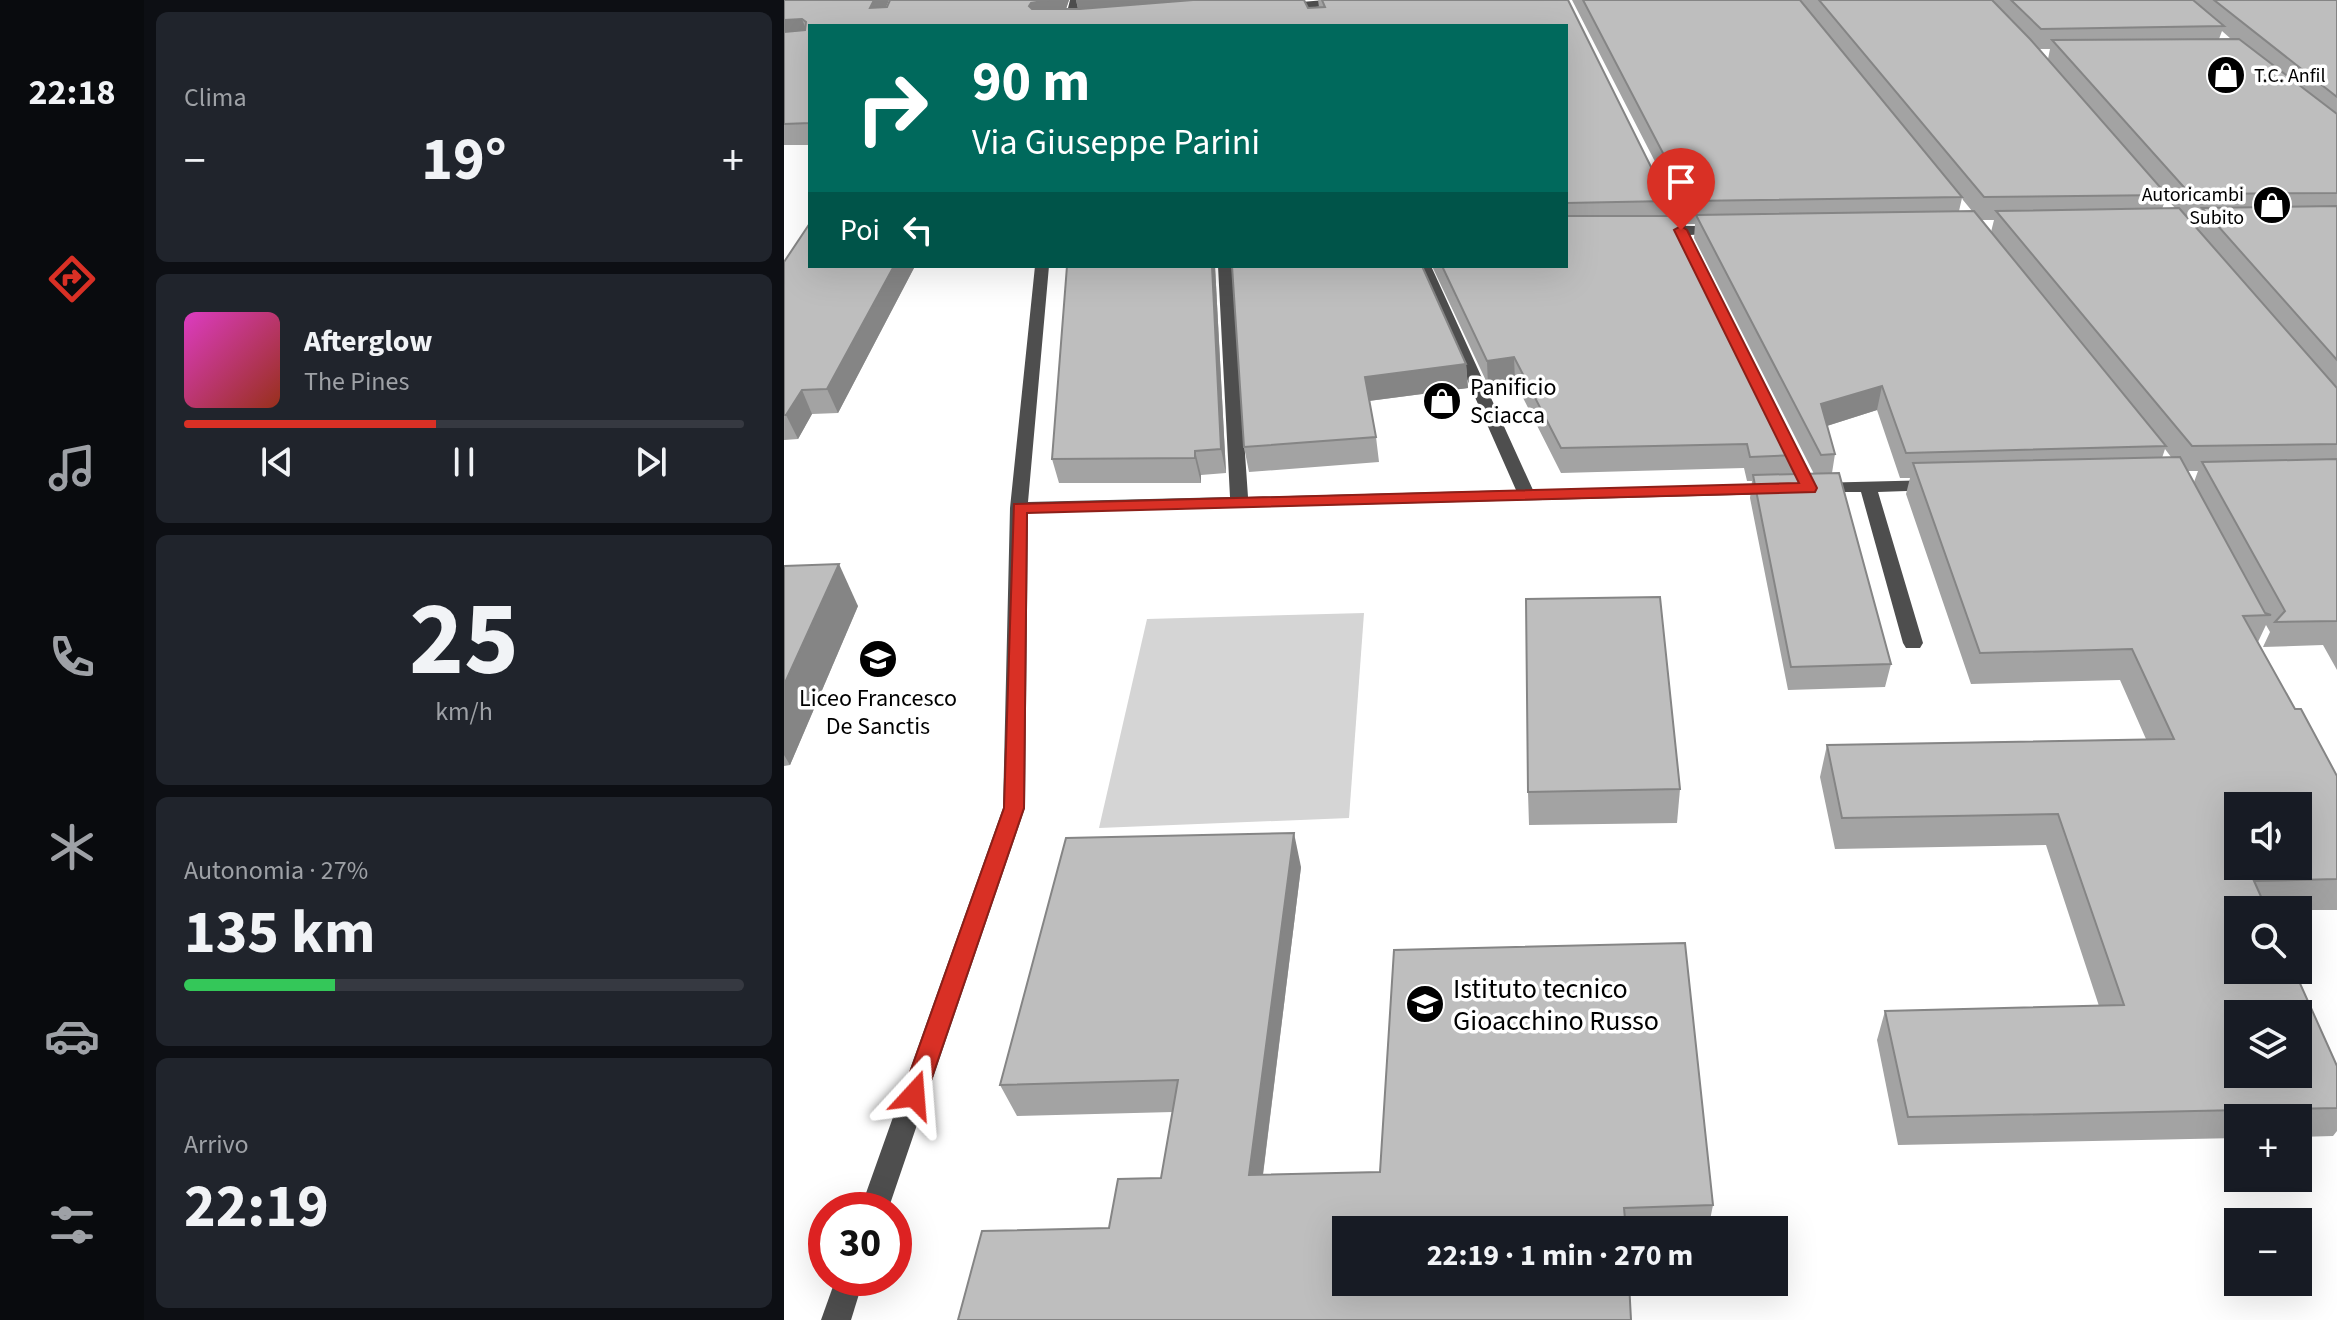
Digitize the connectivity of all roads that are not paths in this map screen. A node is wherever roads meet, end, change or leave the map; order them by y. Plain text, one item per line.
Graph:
1 (1075, 0) edge
2 (1366, 0) edge
3 (1310, 7) edge
4 (1263, 8) edge
5 (1084, 23) edge
6 (1070, 24) joint
7 (1646, 162) edge
8 (1681, 230) junction
9 (1742, 230) edge
10 (1638, 231) edge
11 (1694, 257) edge
12 (1042, 268) edge
13 (1225, 268) edge
14 (1425, 268) edge
15 (1775, 420) edge
16 (1961, 485) edge
17 (1868, 487) junction
18 (1809, 488) junction
19 (1527, 495) junction
20 (1239, 502) junction
21 (1019, 508) junction
22 (1913, 643) dead end
23 (880, 1192) edge
24 (844, 1296) edge
25 (836, 1320) edge

1 - 6 street
2 - 3 street
3 - 4 street
5 - 6 street
7 - 8 street
8 - 9 street
8 - 10 street
8 - 11 street
12 - 21 street
13 - 20 street
14 - 19 street
15 - 18 street
16 - 17 street
17 - 18 street
17 - 22 street
18 - 19 street
19 - 20 street
20 - 21 street
21 - 23 street
24 - 25 street

